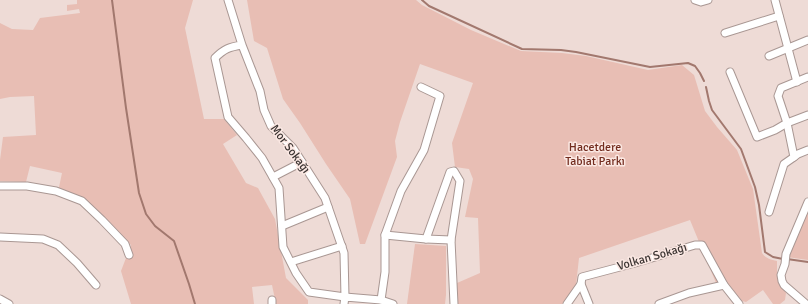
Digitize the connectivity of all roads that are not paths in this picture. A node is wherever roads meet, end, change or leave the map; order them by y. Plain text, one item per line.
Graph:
1 (228, 0) edge
2 (695, 0) edge
3 (708, 0) edge
4 (775, 0) edge
5 (779, 16) junction
6 (725, 33) dead end
7 (808, 40) edge
8 (242, 45) junction
9 (788, 49) junction
10 (769, 56) dead end
11 (730, 72) dead end
12 (808, 77) edge
13 (797, 82) junction
14 (421, 87) dead end
15 (808, 115) edge
16 (787, 123) junction
17 (808, 150) edge
18 (794, 157) junction
19 (302, 162) junction
20 (273, 177) junction
21 (0, 186) edge
22 (808, 202) edge
23 (328, 207) junction
24 (769, 212) dead end
25 (282, 226) junction
26 (385, 235) junction
27 (0, 237) edge
28 (426, 239) junction
29 (451, 240) junction
30 (342, 246) junction
31 (129, 255) dead end
32 (291, 262) junction
33 (582, 281) junction
34 (96, 285) dead end
35 (724, 285) junction
36 (0, 299) edge
37 (381, 300) junction
38 (344, 301) edge
39 (9, 304) edge
40 (393, 304) edge
41 (454, 304) edge
42 (567, 304) edge
43 (589, 304) edge
44 (659, 304) edge
45 (739, 304) edge
46 (806, 304) edge

1 - 8 street, Mor Sokağı
2 - 3 street
4 - 5 street
5 - 6 street
5 - 9 street
7 - 9 street
8 - 19 street, Mor Sokağı
8 - 20 street
9 - 10 street
9 - 13 street
11 - 16 street
12 - 13 street
13 - 16 street
14 - 26 street
15 - 16 street
16 - 18 street
17 - 18 street
18 - 24 street
19 - 20 street
19 - 23 street, Mor Sokağı
20 - 25 street
21 - 31 street
22 - 46 street
23 - 25 street
23 - 30 street, Mor Sokağı
25 - 32 street
26 - 28 street
26 - 37 street
27 - 34 street
28 - 29 street
28 - 29 street
29 - 41 street
30 - 32 street
30 - 38 street, Mor Sokağı
32 - 38 street
33 - 35 street, Volkan Sokağı
33 - 42 street
33 - 43 street
35 - 44 street
35 - 45 street
36 - 39 street
37 - 38 street
37 - 40 street

